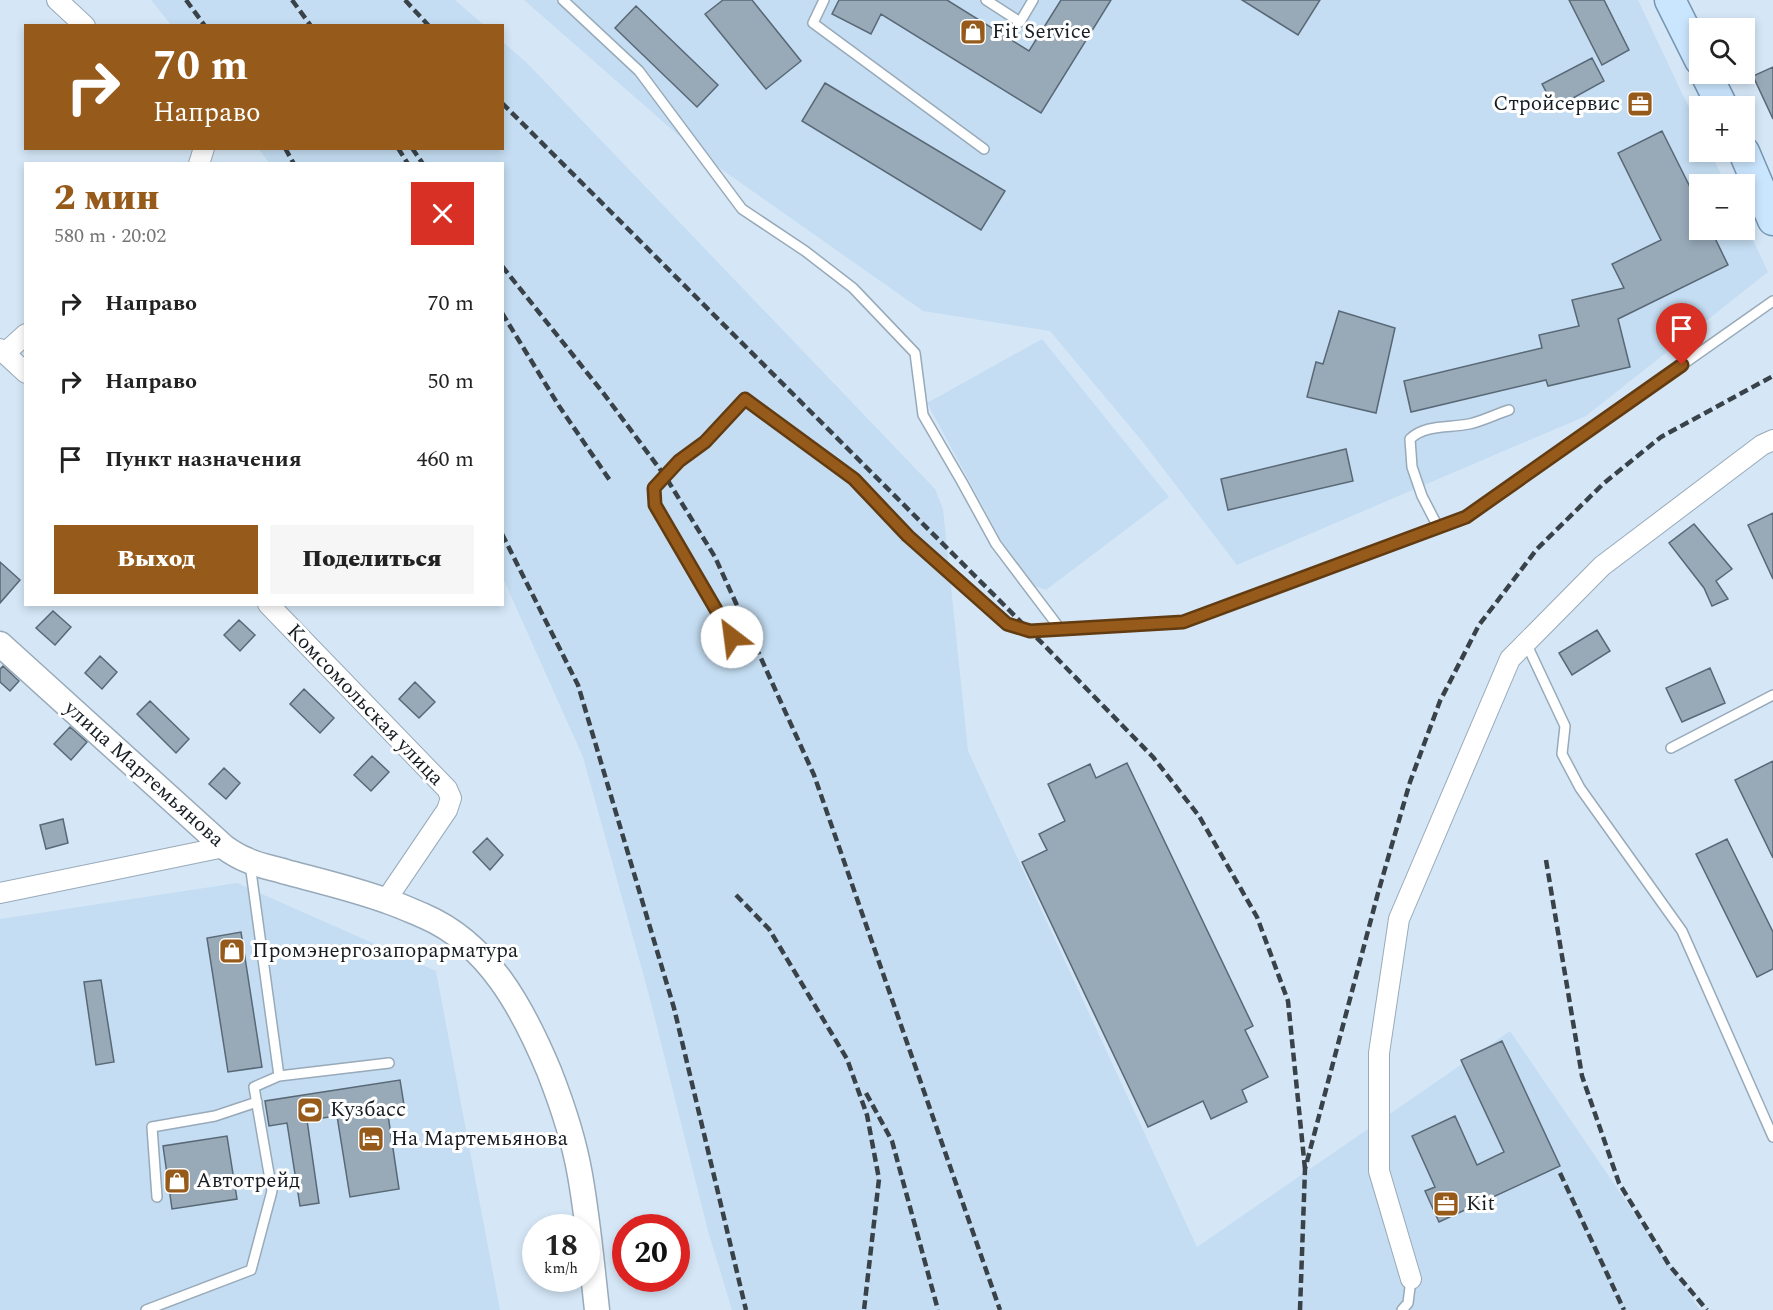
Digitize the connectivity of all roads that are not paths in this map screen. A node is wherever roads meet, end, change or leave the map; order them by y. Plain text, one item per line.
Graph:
1 (57, 0) edge
2 (563, 0) edge
3 (824, 0) edge
4 (986, 0) edge
5 (1033, 0) edge
6 (1670, 0) edge
7 (83, 24) edge
8 (1689, 38) edge
9 (984, 149) dead end
10 (1748, 162) edge
11 (1773, 220) edge
12 (1773, 301) edge
13 (24, 335) edge
14 (2, 351) edge
15 (24, 371) edge
16 (1509, 410) dead end
17 (1773, 440) edge
18 (1438, 527) junction
19 (270, 606) edge
20 (1062, 630) junction
21 (732, 637) dead end
22 (1526, 643) junction
23 (0, 644) edge
24 (1773, 695) edge
25 (1671, 748) dead end
26 (224, 847) junction
27 (249, 861) junction
28 (0, 893) edge
29 (386, 900) junction
30 (389, 1063) dead end
31 (279, 1076) junction
32 (257, 1102) junction
33 (1773, 1137) edge
34 (157, 1197) dead end
35 (1411, 1279) joint
36 (146, 1310) edge
37 (597, 1310) edge
38 (1402, 1310) edge

1 - 7 street
2 - 20 lane
3 - 9 lane
4 - 5 lane
6 - 8 main road
10 - 11 main road
12 - 18 lane
13 - 14 street
14 - 15 street
16 - 18 lane
17 - 22 street
18 - 20 lane
19 - 29 street, Комсомольская улица
20 - 21 lane
22 - 33 lane
22 - 35 street
23 - 26 street, улица Мартемьянова
24 - 25 lane
26 - 27 street, улица Мартемьянова
26 - 28 street
27 - 29 street, улица Мартемьянова
27 - 31 lane
29 - 37 street, улица Мартемьянова
30 - 31 lane
31 - 32 lane
32 - 34 lane
32 - 36 lane
35 - 38 lane

